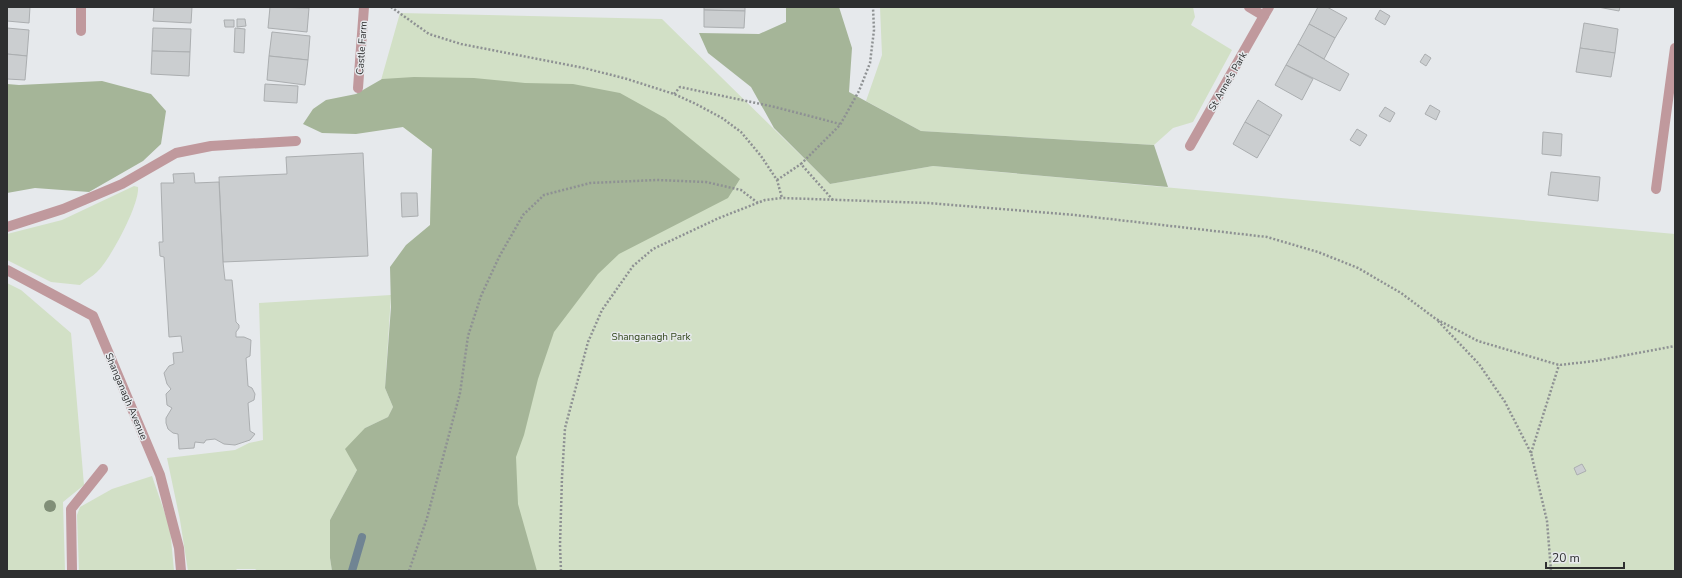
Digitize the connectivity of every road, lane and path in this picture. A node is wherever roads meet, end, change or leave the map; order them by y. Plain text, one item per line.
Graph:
1 (82, 7) edge
2 (364, 7) edge
3 (392, 7) edge
4 (873, 7) edge
5 (1249, 7) edge
6 (1267, 11) edge
7 (81, 31) dead end
8 (1675, 48) edge
9 (358, 88) dead end
10 (674, 94) junction
11 (840, 124) junction
12 (296, 141) dead end
13 (1190, 146) dead end
14 (801, 164) junction
15 (778, 180) junction
16 (1656, 189) dead end
17 (782, 198) junction
18 (833, 200) junction
19 (758, 203) junction
20 (7, 227) edge
21 (7, 270) edge
22 (1436, 319) junction
23 (1675, 346) edge
24 (1559, 365) junction
25 (1531, 453) junction
26 (103, 469) dead end
27 (72, 571) edge
28 (180, 571) edge
29 (410, 571) edge
30 (561, 571) edge
31 (1552, 571) edge

1 - 7 street
2 - 9 street, Castle Farm
3 - 10 path
4 - 11 path
5 - 6 street, St Anne's Park
6 - 13 street, St Anne's Park
8 - 16 street
10 - 11 path
10 - 15 path
11 - 14 path
12 - 20 street
14 - 15 path
14 - 18 path
15 - 17 path
17 - 18 path
17 - 19 path
18 - 22 path
19 - 29 path
19 - 30 path
21 - 28 street, Shanganagh Avenue
22 - 24 path
22 - 25 path
23 - 24 path
24 - 25 path
25 - 31 path
26 - 27 street

